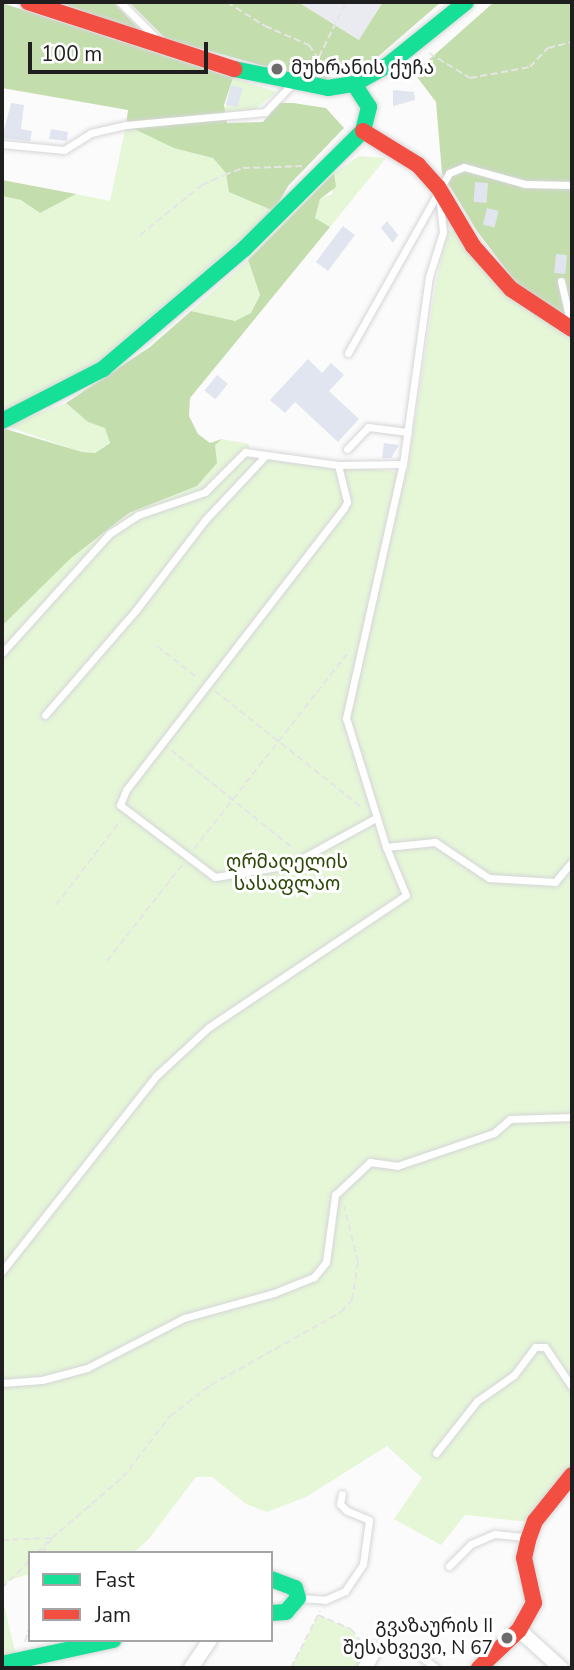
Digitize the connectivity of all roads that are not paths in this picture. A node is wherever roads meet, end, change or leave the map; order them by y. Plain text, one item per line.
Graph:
1 (28, 2) edge
2 (120, 2) edge
3 (466, 2) edge
4 (48, 5) edge
5 (163, 46) junction
6 (293, 83) junction
7 (354, 84) junction
8 (363, 131) junction
9 (2, 144) edge
10 (572, 185) edge
11 (438, 187) junction
12 (561, 281) dead end
13 (572, 329) edge
14 (348, 353) dead end
15 (2, 421) edge
16 (408, 432) junction
17 (347, 449) dead end
18 (265, 456) junction
19 (402, 464) junction
20 (338, 465) junction
21 (2, 653) edge
22 (45, 715) dead end
23 (376, 818) junction
24 (386, 847) junction
25 (572, 862) edge
26 (572, 1117) edge
27 (2, 1272) edge
28 (2, 1383) edge
29 (572, 1387) edge
30 (436, 1453) dead end
31 (572, 1475) edge
32 (342, 1494) dead end
33 (528, 1540) junction
34 (449, 1566) dead end
35 (273, 1580) edge
36 (298, 1598) junction
37 (273, 1613) edge
38 (519, 1630) junction
39 (102, 1642) edge
40 (209, 1642) edge
41 (375, 1649) road end
42 (29, 1656) junction
43 (420, 1656) dead end
44 (2, 1664) edge
45 (50, 1668) edge
46 (191, 1668) edge
47 (365, 1668) edge
48 (436, 1668) edge
49 (479, 1668) edge
50 (561, 1668) edge

1 - 4 street
2 - 5 lane
3 - 7 street
4 - 5 street
5 - 6 street
6 - 7 street
6 - 9 lane
7 - 8 street
8 - 11 street
8 - 15 street
10 - 11 lane
11 - 13 street
11 - 14 lane
11 - 16 lane
12 - 13 lane
16 - 17 lane
16 - 19 lane
18 - 20 lane
18 - 21 lane
18 - 22 lane
19 - 20 lane
19 - 23 lane
20 - 23 lane
23 - 24 lane
24 - 25 lane
24 - 27 lane
26 - 28 lane
29 - 30 lane
31 - 33 street
32 - 36 lane
33 - 34 lane
33 - 38 street
35 - 36 street
36 - 37 street
38 - 49 street
38 - 50 street
39 - 42 street
40 - 46 street
41 - 47 street
42 - 44 street
42 - 45 street
43 - 48 lane

